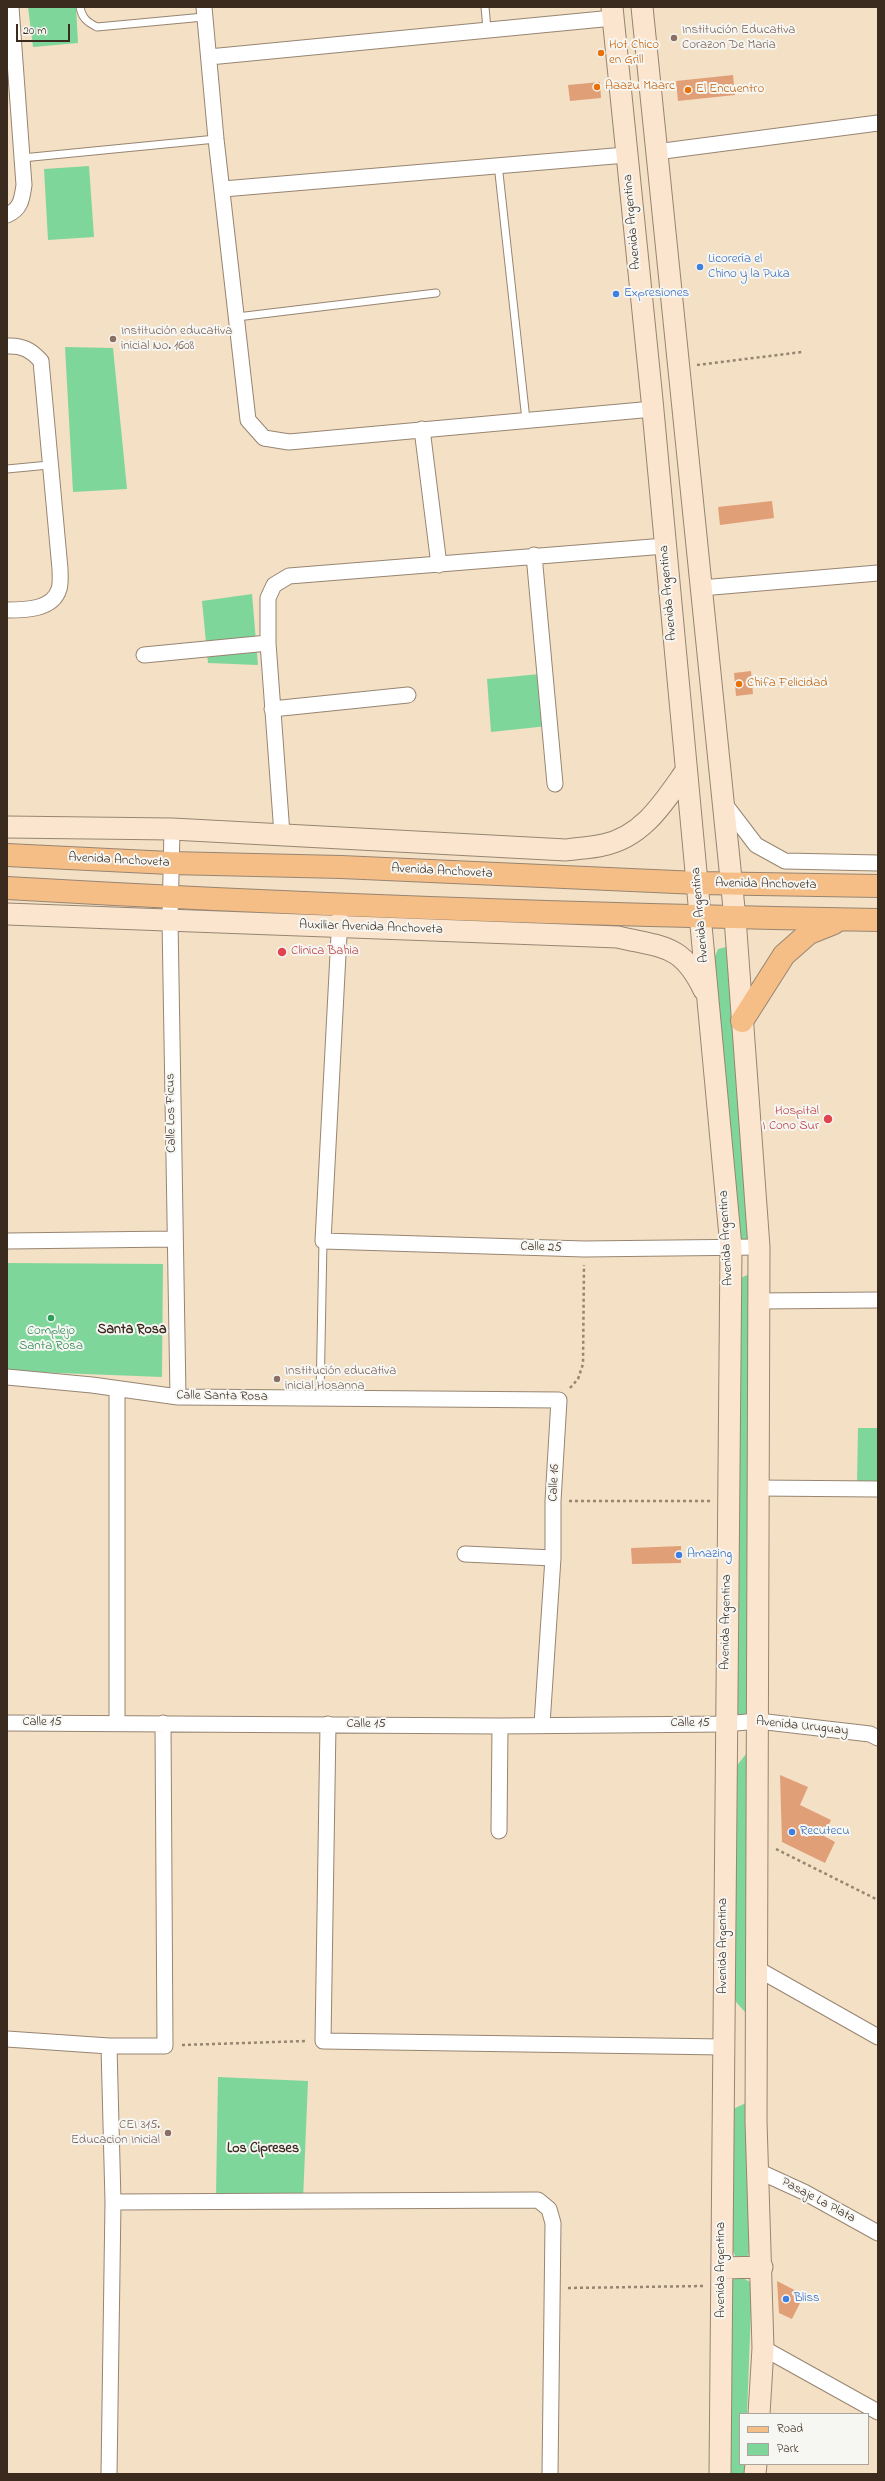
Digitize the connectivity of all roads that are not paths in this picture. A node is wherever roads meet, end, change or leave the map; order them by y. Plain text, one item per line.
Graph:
1 (11, 7) edge
2 (80, 7) edge
3 (484, 7) edge
4 (642, 7) edge
5 (204, 12) edge
6 (612, 13) edge
7 (487, 29) junction
8 (209, 57) junction
9 (11, 83) edge
10 (878, 123) edge
11 (216, 139) junction
12 (656, 152) junction
13 (626, 155) junction
14 (21, 158) junction
15 (498, 164) junction
16 (223, 189) junction
17 (7, 215) edge
18 (670, 284) junction
19 (639, 287) junction
20 (436, 294) dead end
21 (237, 317) junction
22 (12, 346) edge
23 (653, 409) junction
24 (526, 420) junction
25 (422, 429) junction
26 (49, 465) junction
27 (7, 469) edge
28 (665, 546) junction
29 (534, 555) junction
30 (439, 566) junction
31 (878, 573) edge
32 (702, 588) junction
33 (7, 610) edge
34 (268, 643) junction
35 (144, 655) dead end
36 (408, 695) dead end
37 (272, 709) junction
38 (686, 771) junction
39 (555, 784) dead end
40 (723, 802) junction
41 (7, 827) edge
42 (172, 829) junction
43 (282, 834) junction
44 (7, 855) edge
45 (878, 863) edge
46 (170, 864) junction
47 (698, 883) junction
48 (731, 884) junction
49 (878, 886) edge
50 (7, 888) edge
51 (170, 898) junction
52 (341, 903) junction
53 (7, 914) edge
54 (701, 916) junction
55 (735, 918) junction
56 (844, 919) junction
57 (170, 920) junction
58 (878, 920) edge
59 (340, 927) junction
60 (708, 999) junction
61 (742, 1021) junction
62 (174, 1238) junction
63 (7, 1241) edge
64 (323, 1241) junction
65 (731, 1247) junction
66 (759, 1247) junction
67 (878, 1300) edge
68 (759, 1301) junction
69 (7, 1377) edge
70 (117, 1390) junction
71 (178, 1397) junction
72 (320, 1398) junction
73 (559, 1400) joint
74 (758, 1488) junction
75 (878, 1489) edge
76 (465, 1554) dead end
77 (553, 1558) junction
78 (758, 1721) junction
79 (7, 1723) edge
80 (117, 1723) junction
81 (163, 1723) junction
82 (328, 1724) junction
83 (542, 1724) junction
84 (725, 1724) junction
85 (500, 1726) junction
86 (878, 1738) edge
87 (499, 1831) dead end
88 (756, 1968) junction
89 (878, 2037) edge
90 (7, 2039) edge
91 (109, 2046) junction
92 (723, 2047) junction
93 (756, 2170) junction
94 (113, 2202) junction
95 (878, 2233) edge
96 (762, 2267) junction
97 (722, 2277) junction
98 (763, 2348) junction
99 (878, 2412) edge
100 (759, 2413) edge
101 (109, 2474) edge
102 (550, 2474) edge
103 (720, 2474) edge

1 - 9 street
2 - 5 lane
3 - 7 lane
4 - 12 main road
5 - 8 street
6 - 7 street
6 - 13 main road, Avenida Argentina
7 - 8 street
8 - 11 street
9 - 14 street
10 - 12 street
11 - 14 lane
11 - 16 street
12 - 18 main road
13 - 15 street
13 - 19 main road, Avenida Argentina
14 - 17 street
15 - 16 street
15 - 24 lane
16 - 21 street
18 - 19 main road
18 - 32 main road
19 - 23 main road, Avenida Argentina
20 - 21 lane
21 - 25 street
22 - 26 street
23 - 24 street
23 - 28 main road, Avenida Argentina
24 - 25 street
25 - 30 street
26 - 27 lane
26 - 33 street
28 - 29 street
28 - 38 main road, Avenida Argentina
29 - 30 street
29 - 39 street
30 - 34 street
31 - 32 street
32 - 40 main road
34 - 35 street
34 - 37 street
36 - 37 street
37 - 43 street
38 - 43 main road
38 - 47 main road, Avenida Argentina
40 - 45 street
40 - 48 main road
41 - 42 main road
42 - 43 main road
42 - 46 street, Calle Los Ficus
44 - 46 main road, Avenida Anchoveta
46 - 47 main road, Avenida Anchoveta
46 - 51 street, Calle Los Ficus
47 - 48 main road, Avenida Anchoveta
47 - 54 main road, Avenida Argentina
48 - 49 main road, Avenida Anchoveta
48 - 55 main road
50 - 51 main road
51 - 52 main road
51 - 57 street, Calle Los Ficus
52 - 54 main road
52 - 59 street
53 - 57 main road, Auxiliar Avenida Anchoveta
54 - 55 main road
54 - 60 main road, Avenida Argentina
55 - 56 main road
55 - 61 main road
56 - 58 main road
56 - 61 main road
57 - 59 main road, Auxiliar Avenida Anchoveta
57 - 62 street, Calle Los Ficus
59 - 60 main road, Auxiliar Avenida Anchoveta
59 - 64 street
60 - 65 main road, Avenida Argentina
61 - 66 main road
62 - 63 street
62 - 71 street, Calle Los Ficus
64 - 65 street, Calle 25
64 - 72 lane
65 - 66 street, Calle 25
65 - 84 main road, Avenida Argentina
66 - 68 main road
67 - 68 street
68 - 74 main road
69 - 70 street, Calle Santa Rosa
70 - 71 street, Calle Santa Rosa
70 - 80 street
71 - 72 street, Calle Santa Rosa
72 - 73 street, Calle Santa Rosa
73 - 77 street, Calle 16
74 - 75 street
74 - 78 main road
76 - 77 street
77 - 83 street, Calle 16
78 - 84 street, Avenida Uruguay
78 - 86 street, Avenida Uruguay
78 - 88 main road
79 - 80 street, Calle 15
80 - 81 street, Calle 15
81 - 82 street, Calle 15
81 - 91 street
82 - 85 street, Calle 15
82 - 92 street
83 - 84 street, Calle 15
83 - 85 street, Calle 15
84 - 92 main road, Avenida Argentina
85 - 87 street
88 - 89 street
88 - 93 main road
90 - 91 street
91 - 94 street
92 - 97 main road, Avenida Argentina
93 - 95 street, Pasaje La Plata
93 - 96 main road
94 - 101 street
94 - 102 street
96 - 97 main road
96 - 98 main road
97 - 103 main road, Avenida Argentina
98 - 99 street
98 - 100 main road

